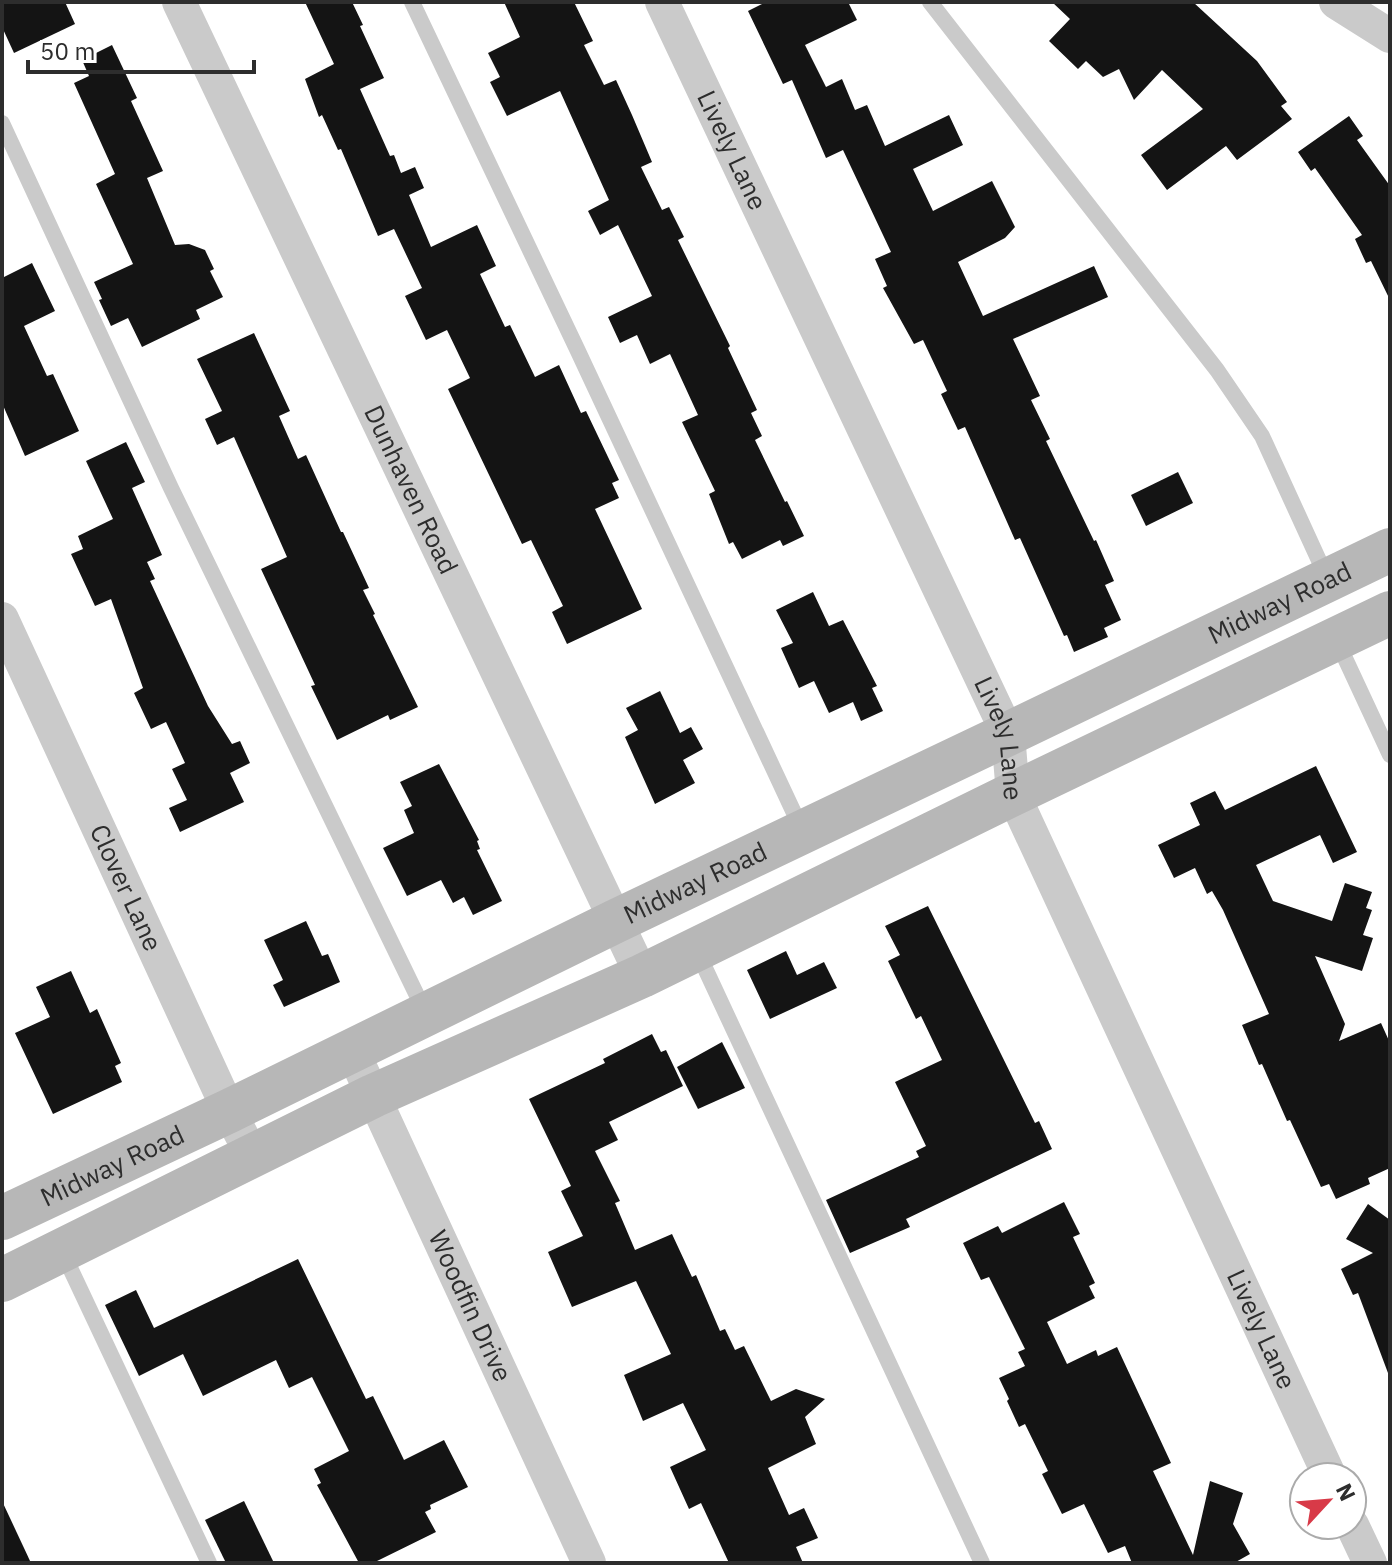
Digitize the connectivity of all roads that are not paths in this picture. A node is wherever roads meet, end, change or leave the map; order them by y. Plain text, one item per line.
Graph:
1 (179, 2) edge
2 (412, 2) edge
3 (662, 2) edge
4 (930, 2) edge
5 (1336, 2) edge
6 (1390, 36) edge
7 (2, 123) edge
8 (1390, 550) edge
9 (1328, 580) junction
10 (1390, 613) edge
11 (2, 619) edge
12 (1336, 639) junction
13 (1008, 734) junction
14 (1390, 755) edge
15 (1013, 794) junction
16 (803, 832) junction
17 (616, 921) junction
18 (696, 949) junction
19 (642, 976) junction
20 (426, 1014) junction
21 (352, 1050) junction
22 (373, 1096) junction
23 (229, 1111) junction
24 (253, 1157) junction
25 (2, 1218) edge
26 (61, 1250) junction
27 (2, 1280) edge
28 (1323, 1461) edge
29 (1360, 1541) edge
30 (209, 1563) edge
31 (589, 1563) edge
32 (982, 1563) edge
33 (1370, 1563) edge

1 - 17 street, Dunhaven Road
2 - 16 lane
3 - 13 street, Lively Lane
4 - 9 lane
5 - 6 street
7 - 20 lane
8 - 9 main road, Midway Road
9 - 13 main road, Midway Road
10 - 12 main road, Midway Road
11 - 23 street, Clover Lane
12 - 14 lane
12 - 15 main road, Midway Road
13 - 15 street, Lively Lane
13 - 16 main road, Midway Road
15 - 18 main road, Midway Road
15 - 28 street, Lively Lane
16 - 17 main road, Midway Road
17 - 19 street, Dunhaven Road
17 - 20 main road, Midway Road
18 - 19 main road, Midway Road
18 - 32 lane
19 - 22 main road, Midway Road
20 - 21 main road, Midway Road
21 - 22 street, Woodfin Drive
21 - 23 main road, Midway Road
22 - 24 main road, Midway Road
22 - 31 street, Woodfin Drive
23 - 24 street, Clover Lane
23 - 25 main road, Midway Road
24 - 26 main road, Midway Road
26 - 27 main road, Midway Road
26 - 30 lane
29 - 33 street

